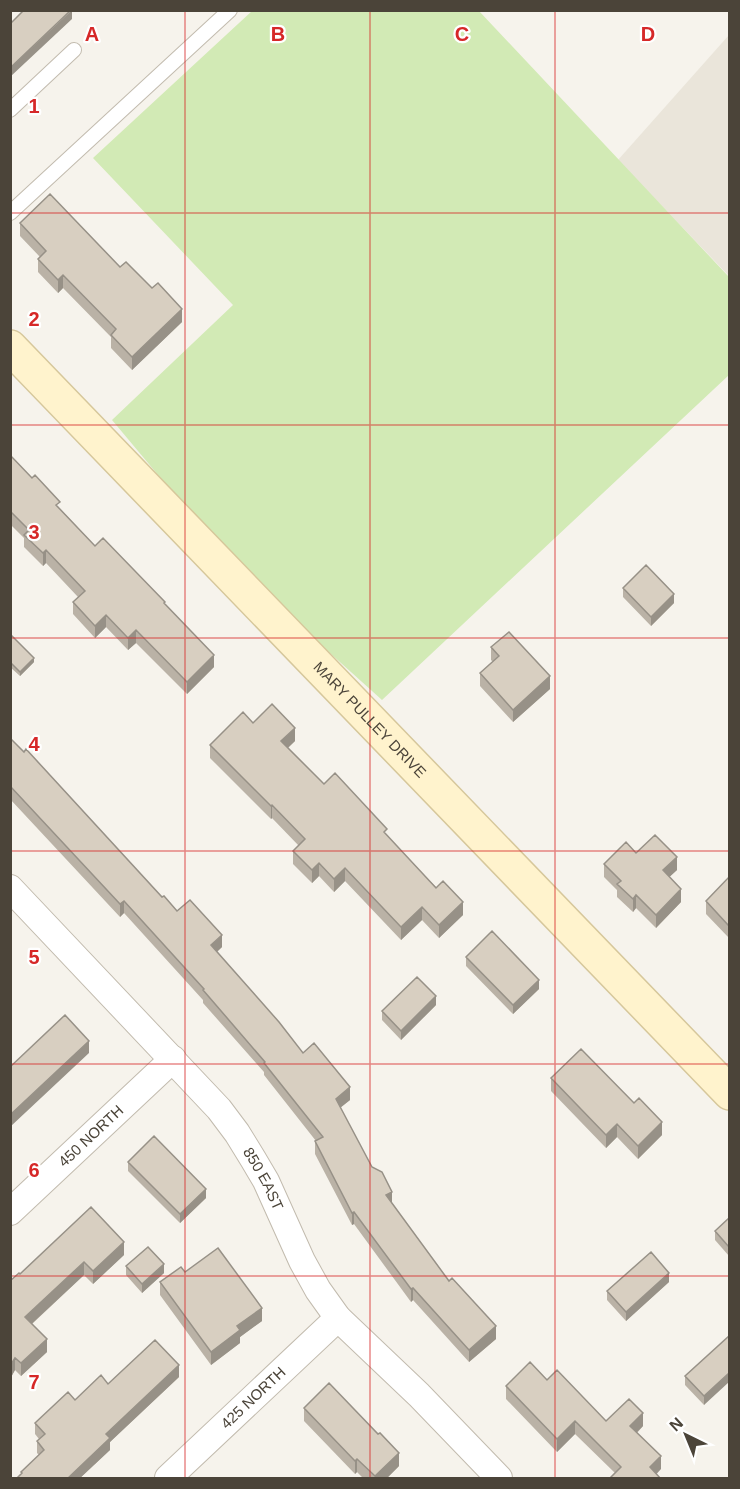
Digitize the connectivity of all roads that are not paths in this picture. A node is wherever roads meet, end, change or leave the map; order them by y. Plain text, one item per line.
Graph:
1 (230, 10) edge
2 (74, 50) dead end
3 (10, 110) edge
4 (10, 213) edge
5 (10, 347) edge
6 (10, 888) edge
7 (173, 1059) junction
8 (729, 1092) edge
9 (10, 1212) edge
10 (338, 1318) junction
11 (168, 1479) edge
12 (499, 1479) edge

1 - 4 lane
2 - 3 lane
5 - 8 street, MARY PULLEY DRIVE
6 - 7 street, 850 EAST
7 - 9 street, 450 NORTH
7 - 10 street, 850 EAST
10 - 11 street, 425 NORTH
10 - 12 street, 850 EAST

